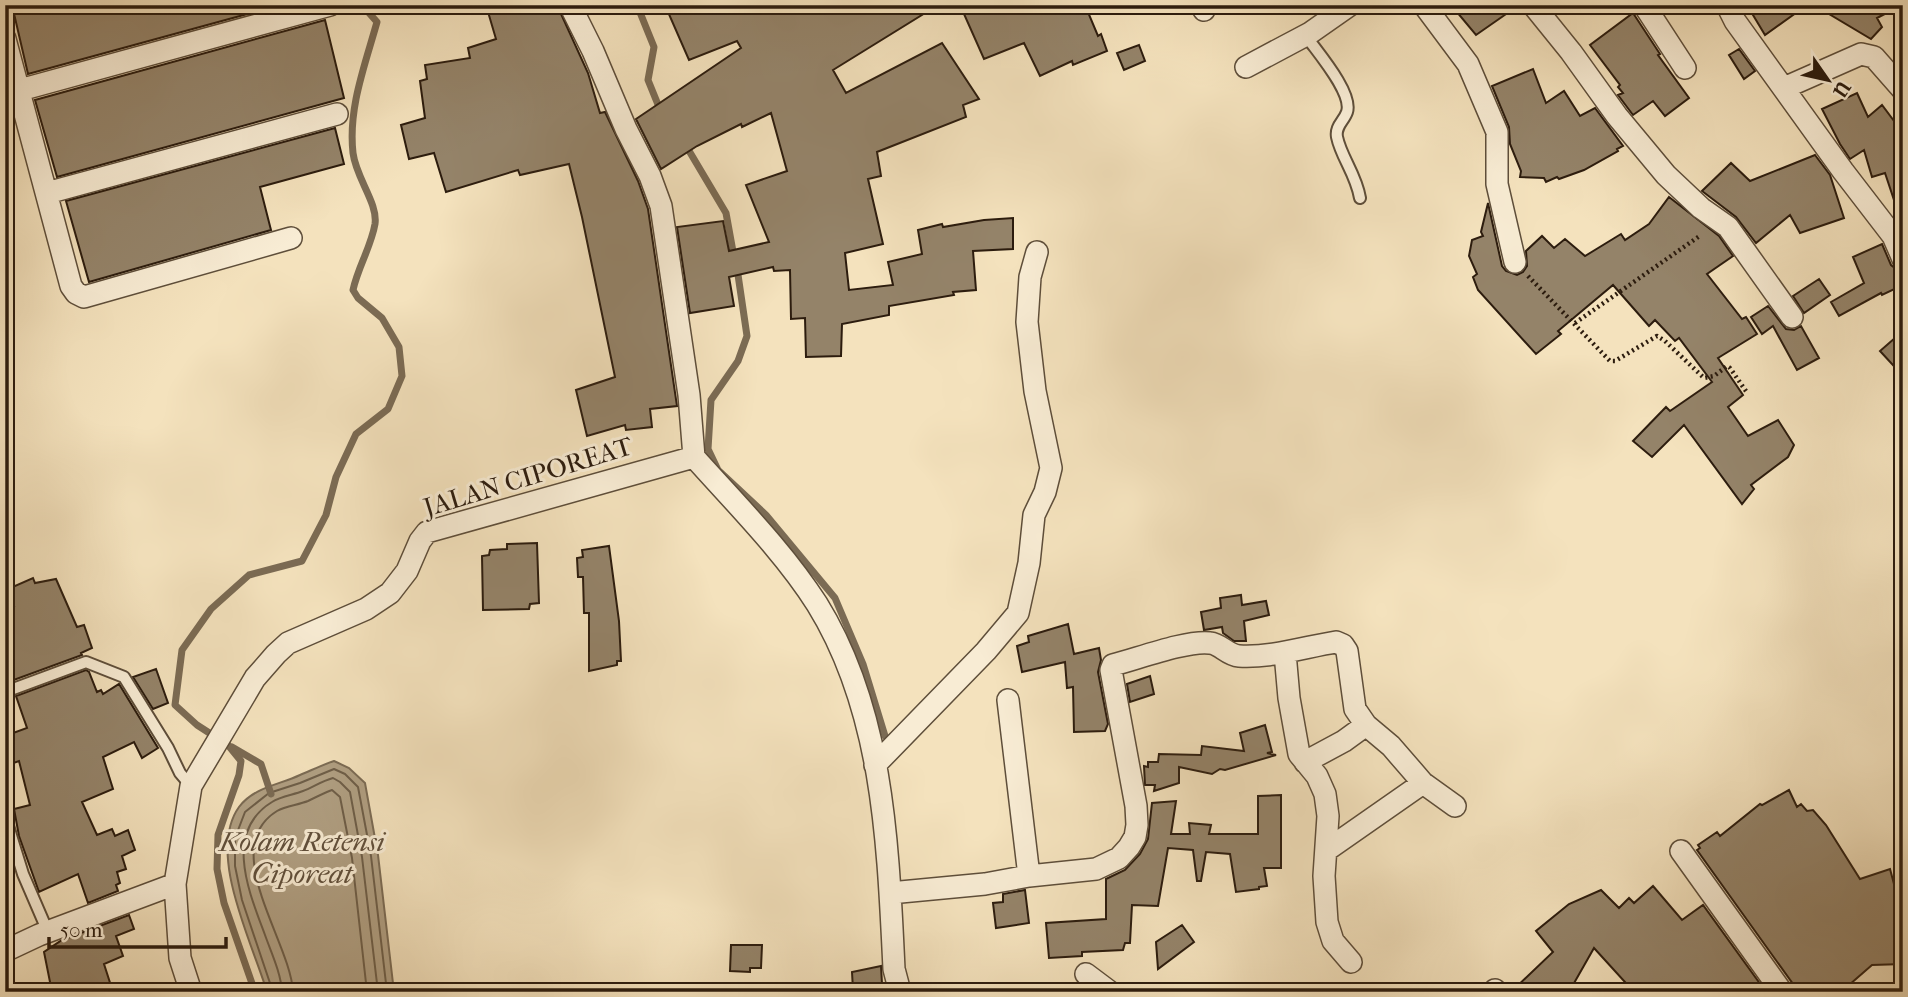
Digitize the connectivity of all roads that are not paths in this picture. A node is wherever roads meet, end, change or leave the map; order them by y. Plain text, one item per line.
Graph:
1 (330, 5) edge
2 (570, 5) edge
3 (1350, 5) edge
4 (1424, 5) edge
5 (1533, 5) edge
6 (1644, 5) edge
7 (1727, 5) edge
8 (1308, 34) junction
9 (5, 39) edge
10 (1246, 67) dead end
11 (1685, 68) dead end
12 (1784, 88) junction
13 (20, 90) junction
14 (1903, 90) edge
15 (337, 114) dead end
16 (47, 193) junction
17 (1360, 198) dead end
18 (291, 238) dead end
19 (1037, 251) dead end
20 (1903, 259) edge
21 (1515, 262) road end
22 (1792, 317) dead end
23 (694, 457) junction
24 (1285, 653) junction
25 (5, 692) edge
26 (1008, 699) dead end
27 (1366, 725) junction
28 (1305, 762) junction
29 (875, 765) junction
30 (1423, 783) junction
31 (191, 786) junction
32 (1455, 806) dead end
33 (5, 816) edge
34 (1327, 850) junction
35 (1681, 851) dead end
36 (1029, 876) junction
37 (175, 884) junction
38 (890, 893) junction
39 (48, 932) junction
40 (5, 951) edge
41 (1351, 962) dead end
42 (1086, 974) dead end
43 (191, 992) edge
44 (900, 992) edge
45 (1110, 992) edge
46 (1782, 992) edge

1 - 13 street
2 - 23 street
3 - 8 street
4 - 21 street
5 - 22 street
6 - 11 street
7 - 12 street
8 - 10 street
8 - 17 lane
9 - 13 street
12 - 14 street
12 - 20 street
13 - 16 street
15 - 16 street
16 - 18 street
19 - 29 street
23 - 29 street
23 - 31 street, JALAN CIPOREAT
24 - 27 street
24 - 28 street
24 - 36 street
25 - 31 lane
26 - 36 street
27 - 28 street
27 - 30 street
28 - 34 street
29 - 38 street
30 - 32 street
30 - 34 street
31 - 37 street, JALAN CIPOREAT
33 - 39 lane
34 - 41 street
35 - 46 street
36 - 38 street
37 - 39 street
37 - 43 street, JALAN CIPOREAT
38 - 44 street
39 - 40 street
42 - 45 street

